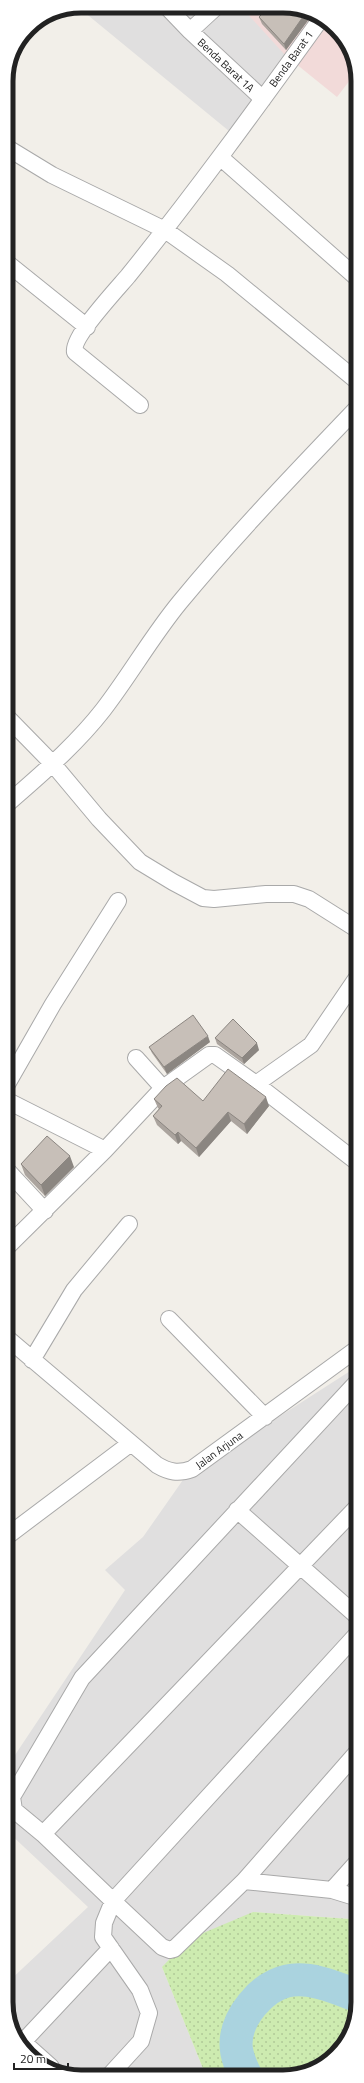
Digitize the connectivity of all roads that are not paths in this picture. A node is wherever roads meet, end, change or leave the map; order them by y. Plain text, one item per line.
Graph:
1 (173, 13) edge
2 (210, 13) edge
3 (318, 23) edge
4 (190, 31) junction
5 (262, 99) junction
6 (13, 151) edge
7 (220, 157) junction
8 (165, 230) junction
9 (13, 268) edge
10 (351, 272) edge
11 (87, 327) junction
12 (351, 375) edge
13 (140, 405) dead end
14 (351, 415) edge
15 (13, 723) edge
16 (53, 764) junction
17 (13, 799) edge
18 (118, 901) dead end
19 (351, 926) edge
20 (351, 986) edge
21 (136, 1058) dead end
22 (13, 1074) edge
23 (256, 1084) junction
24 (163, 1088) junction
25 (13, 1104) edge
26 (105, 1150) junction
27 (351, 1158) edge
28 (13, 1177) edge
29 (45, 1211) junction
30 (129, 1224) dead end
31 (13, 1241) edge
32 (169, 1319) dead end
33 (13, 1343) edge
34 (351, 1353) edge
35 (32, 1360) junction
36 (351, 1388) edge
37 (265, 1417) junction
38 (132, 1443) junction
39 (237, 1510) junction
40 (351, 1514) edge
41 (13, 1531) edge
42 (302, 1567) junction
43 (351, 1611) edge
44 (351, 1641) edge
45 (351, 1759) edge
46 (13, 1795) edge
47 (13, 1804) edge
48 (43, 1834) junction
49 (351, 1869) edge
50 (244, 1881) junction
51 (332, 1890) junction
52 (351, 1896) edge
53 (113, 1901) junction
54 (111, 1948) junction
55 (24, 2040) edge
56 (114, 2070) edge

1 - 4 street, Benda Barat 1A
2 - 4 street, Benda Barat 1A
3 - 5 street, Benda Barat 1
4 - 5 street, Benda Barat 1A
5 - 7 street, Benda Barat 1
6 - 8 street
7 - 8 street, Benda Barat 1
7 - 10 street
8 - 11 street, Benda Barat 1
8 - 12 street
9 - 11 street
11 - 13 street, Benda Barat 1
14 - 16 street
15 - 16 street
16 - 17 street
16 - 19 street
18 - 22 street
20 - 23 street
21 - 24 street
23 - 24 street
23 - 27 street
24 - 26 street
25 - 26 street
26 - 29 street
28 - 29 street
29 - 31 street
30 - 35 street
32 - 37 street
33 - 35 street, Jalan Arjuna
34 - 37 street, Jalan Arjuna
35 - 38 street, Jalan Arjuna
36 - 39 street
37 - 38 street, Jalan Arjuna
38 - 41 street
39 - 42 street
39 - 46 street
40 - 42 street
42 - 43 street
42 - 48 street
44 - 53 street
45 - 50 street
47 - 48 street
48 - 53 street
49 - 51 street
50 - 51 street
50 - 53 street
51 - 52 street
53 - 54 street
54 - 55 street
54 - 56 street

